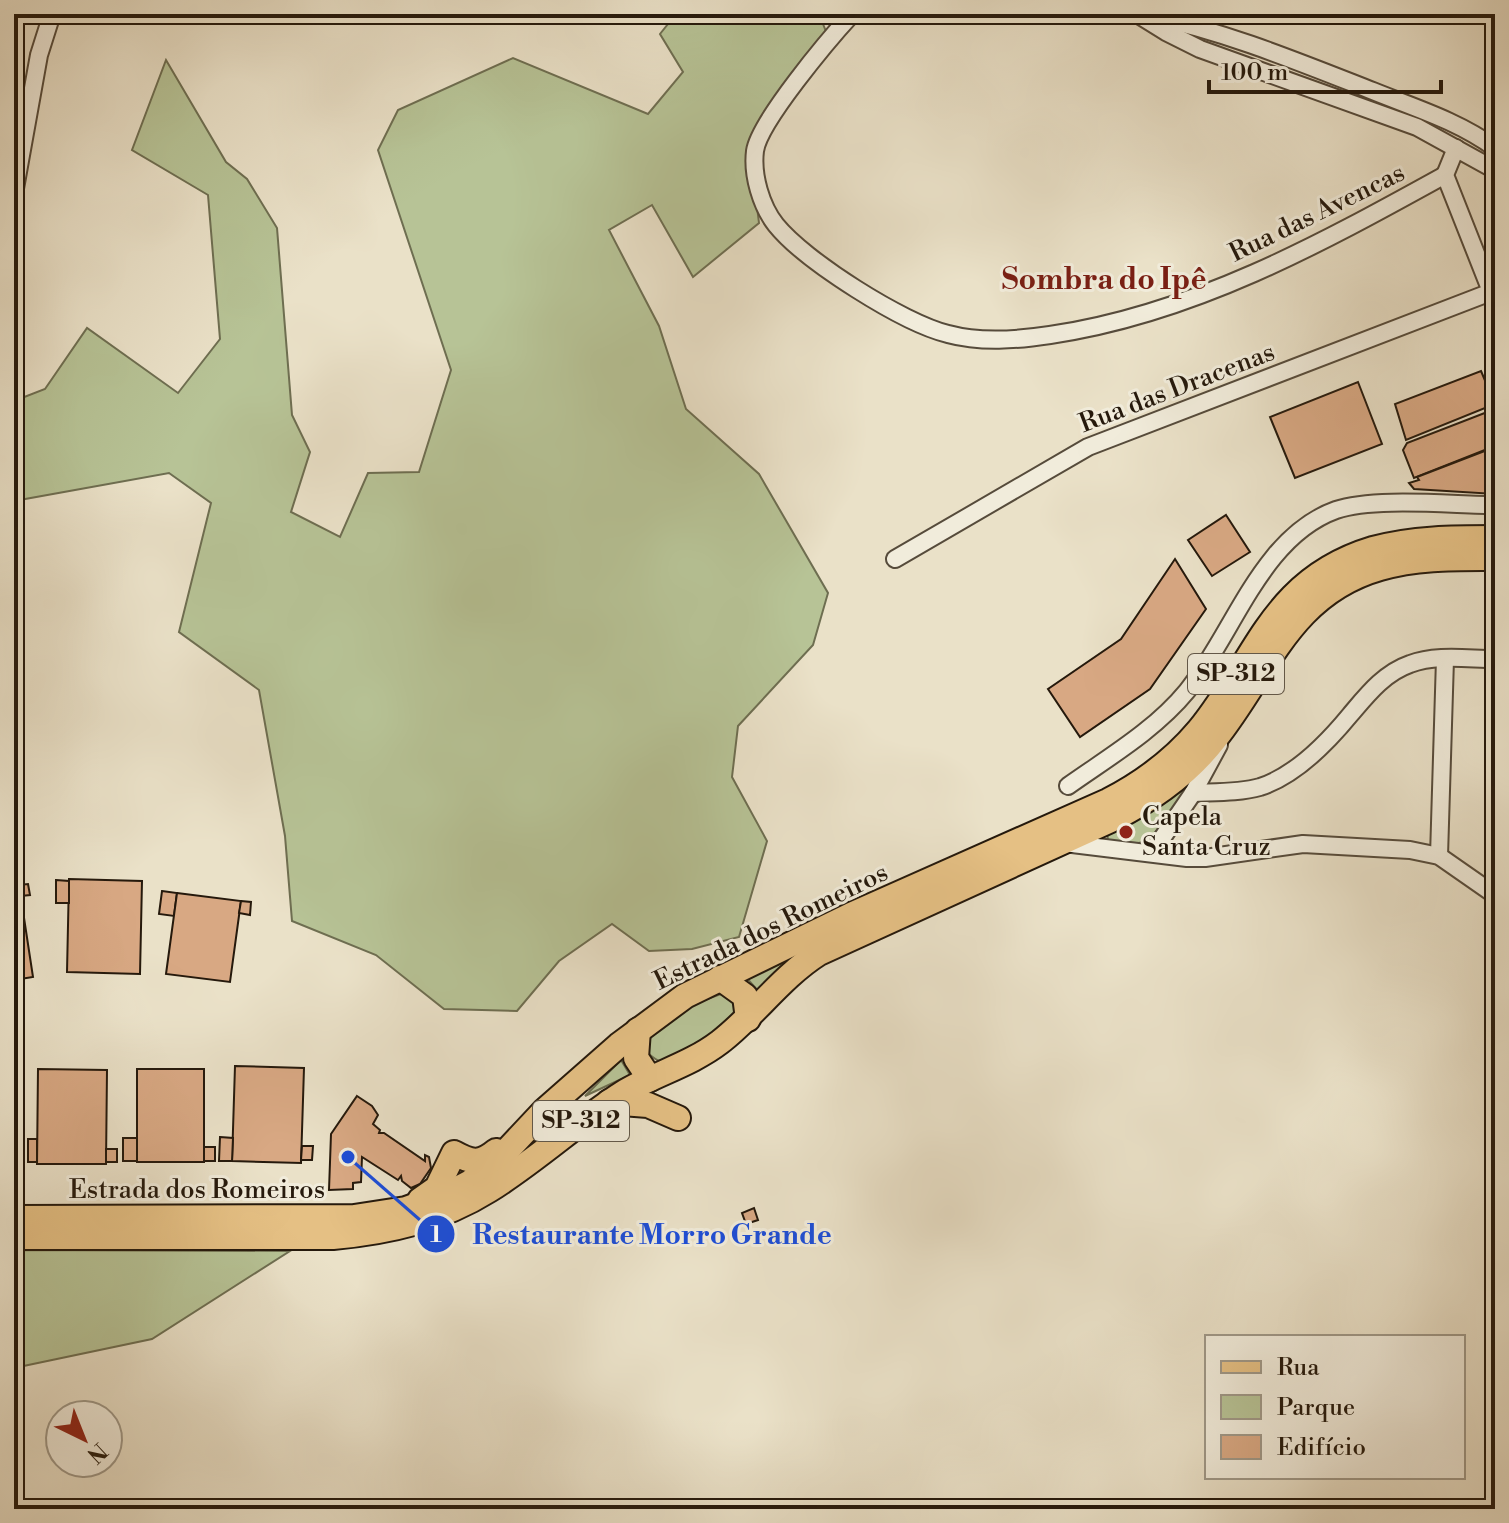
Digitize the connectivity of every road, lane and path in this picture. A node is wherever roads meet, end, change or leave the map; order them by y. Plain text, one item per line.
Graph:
1 (52, 14) edge
2 (852, 14) edge
3 (1138, 14) edge
4 (1402, 103) junction
5 (1396, 120) junction
6 (1456, 148) junction
7 (1495, 148) edge
8 (1495, 170) edge
9 (1445, 175) junction
10 (14, 194) edge
11 (1493, 296) edge
12 (1495, 505) edge
13 (1495, 538) edge
14 (1495, 558) edge
15 (895, 559) dead end
16 (1445, 659) junction
17 (1495, 659) edge
18 (1230, 719) junction
19 (1068, 786) dead end
20 (1193, 793) junction
21 (1061, 843) junction
22 (1152, 853) junction
23 (1439, 856) junction
24 (1495, 895) edge
25 (720, 978) junction
26 (748, 1019) junction
27 (638, 1030) junction
28 (650, 1079) junction
29 (609, 1102) junction
30 (678, 1118) dead end
31 (14, 1218) edge
32 (14, 1237) edge

1 - 10 street
2 - 9 street, Rua das Avencas
3 - 4 street
3 - 5 street
4 - 5 street
4 - 7 street
5 - 6 street
6 - 8 street
6 - 9 street
9 - 11 street
11 - 15 street, Rua das Dracenas
12 - 19 street
13 - 25 main road, Estrada dos Romeiros / SP-312
14 - 18 main road, Estrada dos Romeiros / SP-312
16 - 17 street
16 - 20 street
16 - 23 street
18 - 20 street
18 - 21 main road, Estrada dos Romeiros / SP-312
20 - 22 street
21 - 22 street
21 - 26 main road, Estrada dos Romeiros / SP-312
22 - 23 street
23 - 24 street
25 - 26 main road
25 - 27 main road, Estrada dos Romeiros / SP-312
26 - 28 main road, Estrada dos Romeiros / SP-312
27 - 28 main road
27 - 31 main road, Estrada dos Romeiros / SP-312
28 - 29 main road, Estrada dos Romeiros / SP-312
29 - 30 main road
29 - 32 main road, Estrada dos Romeiros / SP-312

